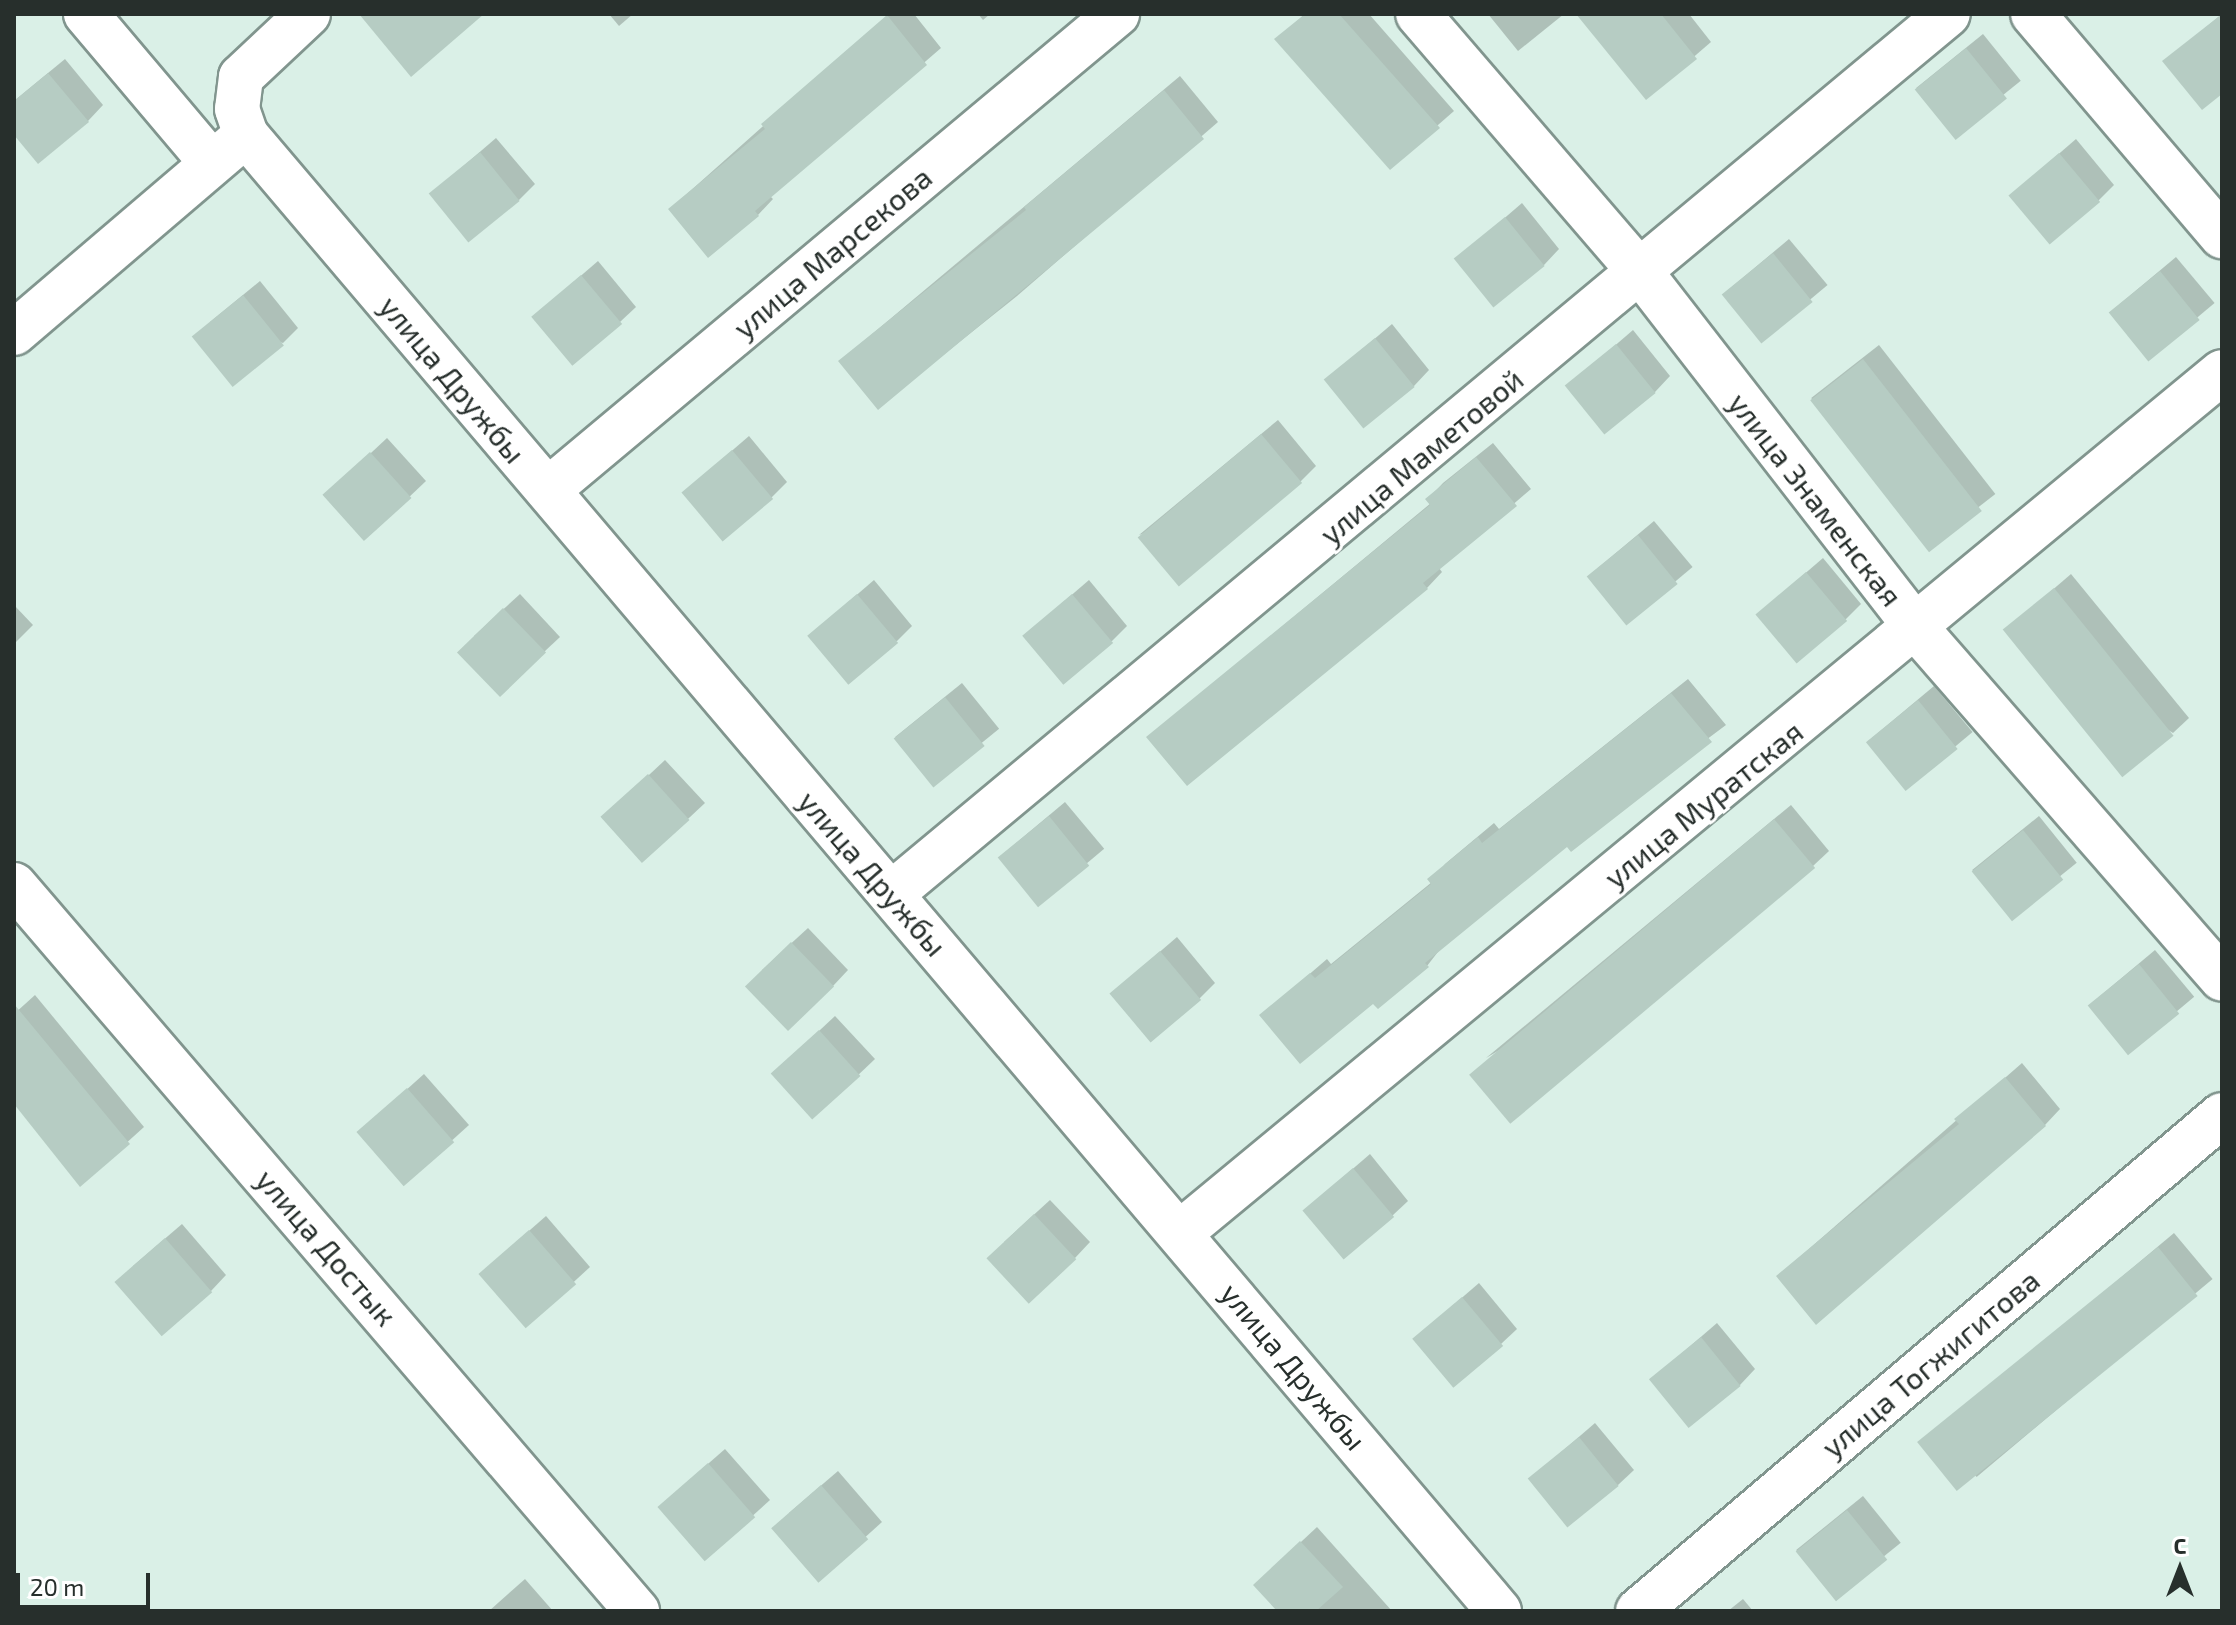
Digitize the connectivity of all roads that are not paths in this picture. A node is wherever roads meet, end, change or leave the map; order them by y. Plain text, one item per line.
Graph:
1 (86, 14) edge
2 (308, 14) edge
3 (1117, 14) edge
4 (1418, 14) edge
5 (1948, 14) edge
6 (2033, 14) edge
7 (246, 135) junction
8 (211, 162) junction
9 (2222, 236) edge
10 (1642, 274) junction
11 (14, 333) edge
12 (2222, 372) edge
13 (548, 490) junction
14 (1917, 629) junction
15 (14, 885) edge
16 (891, 894) junction
17 (2222, 979) edge
18 (2222, 1115) edge
19 (1181, 1232) junction
20 (637, 1611) edge
21 (1499, 1611) edge
22 (1638, 1611) edge

1 - 8 street
2 - 7 street
3 - 13 street, улица Марсекова
4 - 10 street, улица Знаменская
5 - 10 street, улица Маметовой
6 - 9 street
7 - 8 street
7 - 13 street, улица Дружбы
8 - 11 street
10 - 14 street, улица Знаменская
10 - 16 street, улица Маметовой
12 - 14 street, улица Муратская
13 - 16 street, улица Дружбы
14 - 17 street, улица Знаменская
14 - 19 street, улица Муратская
15 - 20 street, улица Достык
16 - 19 street, улица Дружбы
18 - 22 street, улица Тогжигитова
19 - 21 street, улица Дружбы

